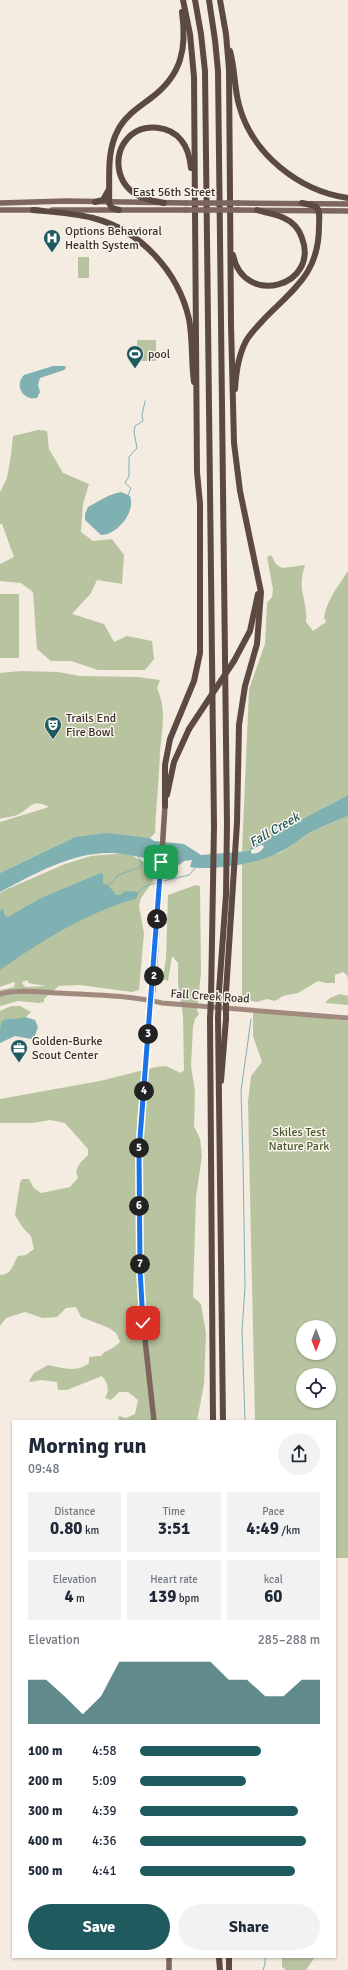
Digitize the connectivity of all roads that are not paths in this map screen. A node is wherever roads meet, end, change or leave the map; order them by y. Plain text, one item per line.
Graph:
1 (182, 0) edge
2 (195, 0) edge
3 (209, 0) edge
4 (220, 0) edge
5 (226, 34) junction
6 (110, 185) junction
7 (194, 187) junction
8 (348, 198) edge
9 (95, 202) junction
10 (0, 203) edge
11 (109, 203) junction
12 (164, 203) junction
13 (302, 203) junction
14 (348, 204) edge
15 (0, 210) edge
16 (33, 210) junction
17 (119, 210) junction
18 (257, 210) junction
19 (319, 211) junction
20 (348, 211) edge
21 (230, 238) junction
22 (197, 401) junction
23 (234, 414) junction
24 (259, 578) junction
25 (165, 806) junction
26 (229, 894) junction
27 (223, 992) junction
28 (0, 994) edge
29 (151, 1000) junction
30 (348, 1018) edge
31 (219, 1109) junction
32 (154, 1420) edge
33 (213, 1420) edge
34 (223, 1420) edge
35 (169, 1958) edge
36 (219, 1958) edge
37 (229, 1958) edge
38 (169, 1970) edge
39 (220, 1970) edge
40 (229, 1970) edge

1 - 6 highway
1 - 7 highway
2 - 33 highway, bridge
3 - 26 highway
4 - 5 highway
5 - 8 highway
5 - 21 highway
6 - 9 highway
6 - 11 highway
7 - 12 highway
7 - 22 highway
9 - 10 main road, East 56th Street
9 - 11 main road, East 56th Street
11 - 12 main road, East 56th Street
11 - 17 highway
12 - 13 main road, East 56th Street, bridge
13 - 14 main road, East 56th Street
13 - 19 highway
15 - 16 main road, East 56th Street
16 - 17 main road, East 56th Street
16 - 22 highway
17 - 18 main road, East 56th Street, bridge
18 - 19 main road, East 56th Street
18 - 21 highway
19 - 20 main road, East 56th Street
19 - 23 highway
21 - 23 highway
22 - 25 highway
23 - 24 highway
24 - 25 highway, bridge
24 - 26 highway
25 - 29 main road
26 - 27 highway
26 - 27 highway
27 - 31 highway, bridge
27 - 31 highway, bridge
28 - 29 main road, Fall Creek Road
29 - 30 main road, Fall Creek Road
29 - 32 main road
31 - 34 highway
35 - 38 main road
36 - 39 highway
37 - 40 highway

